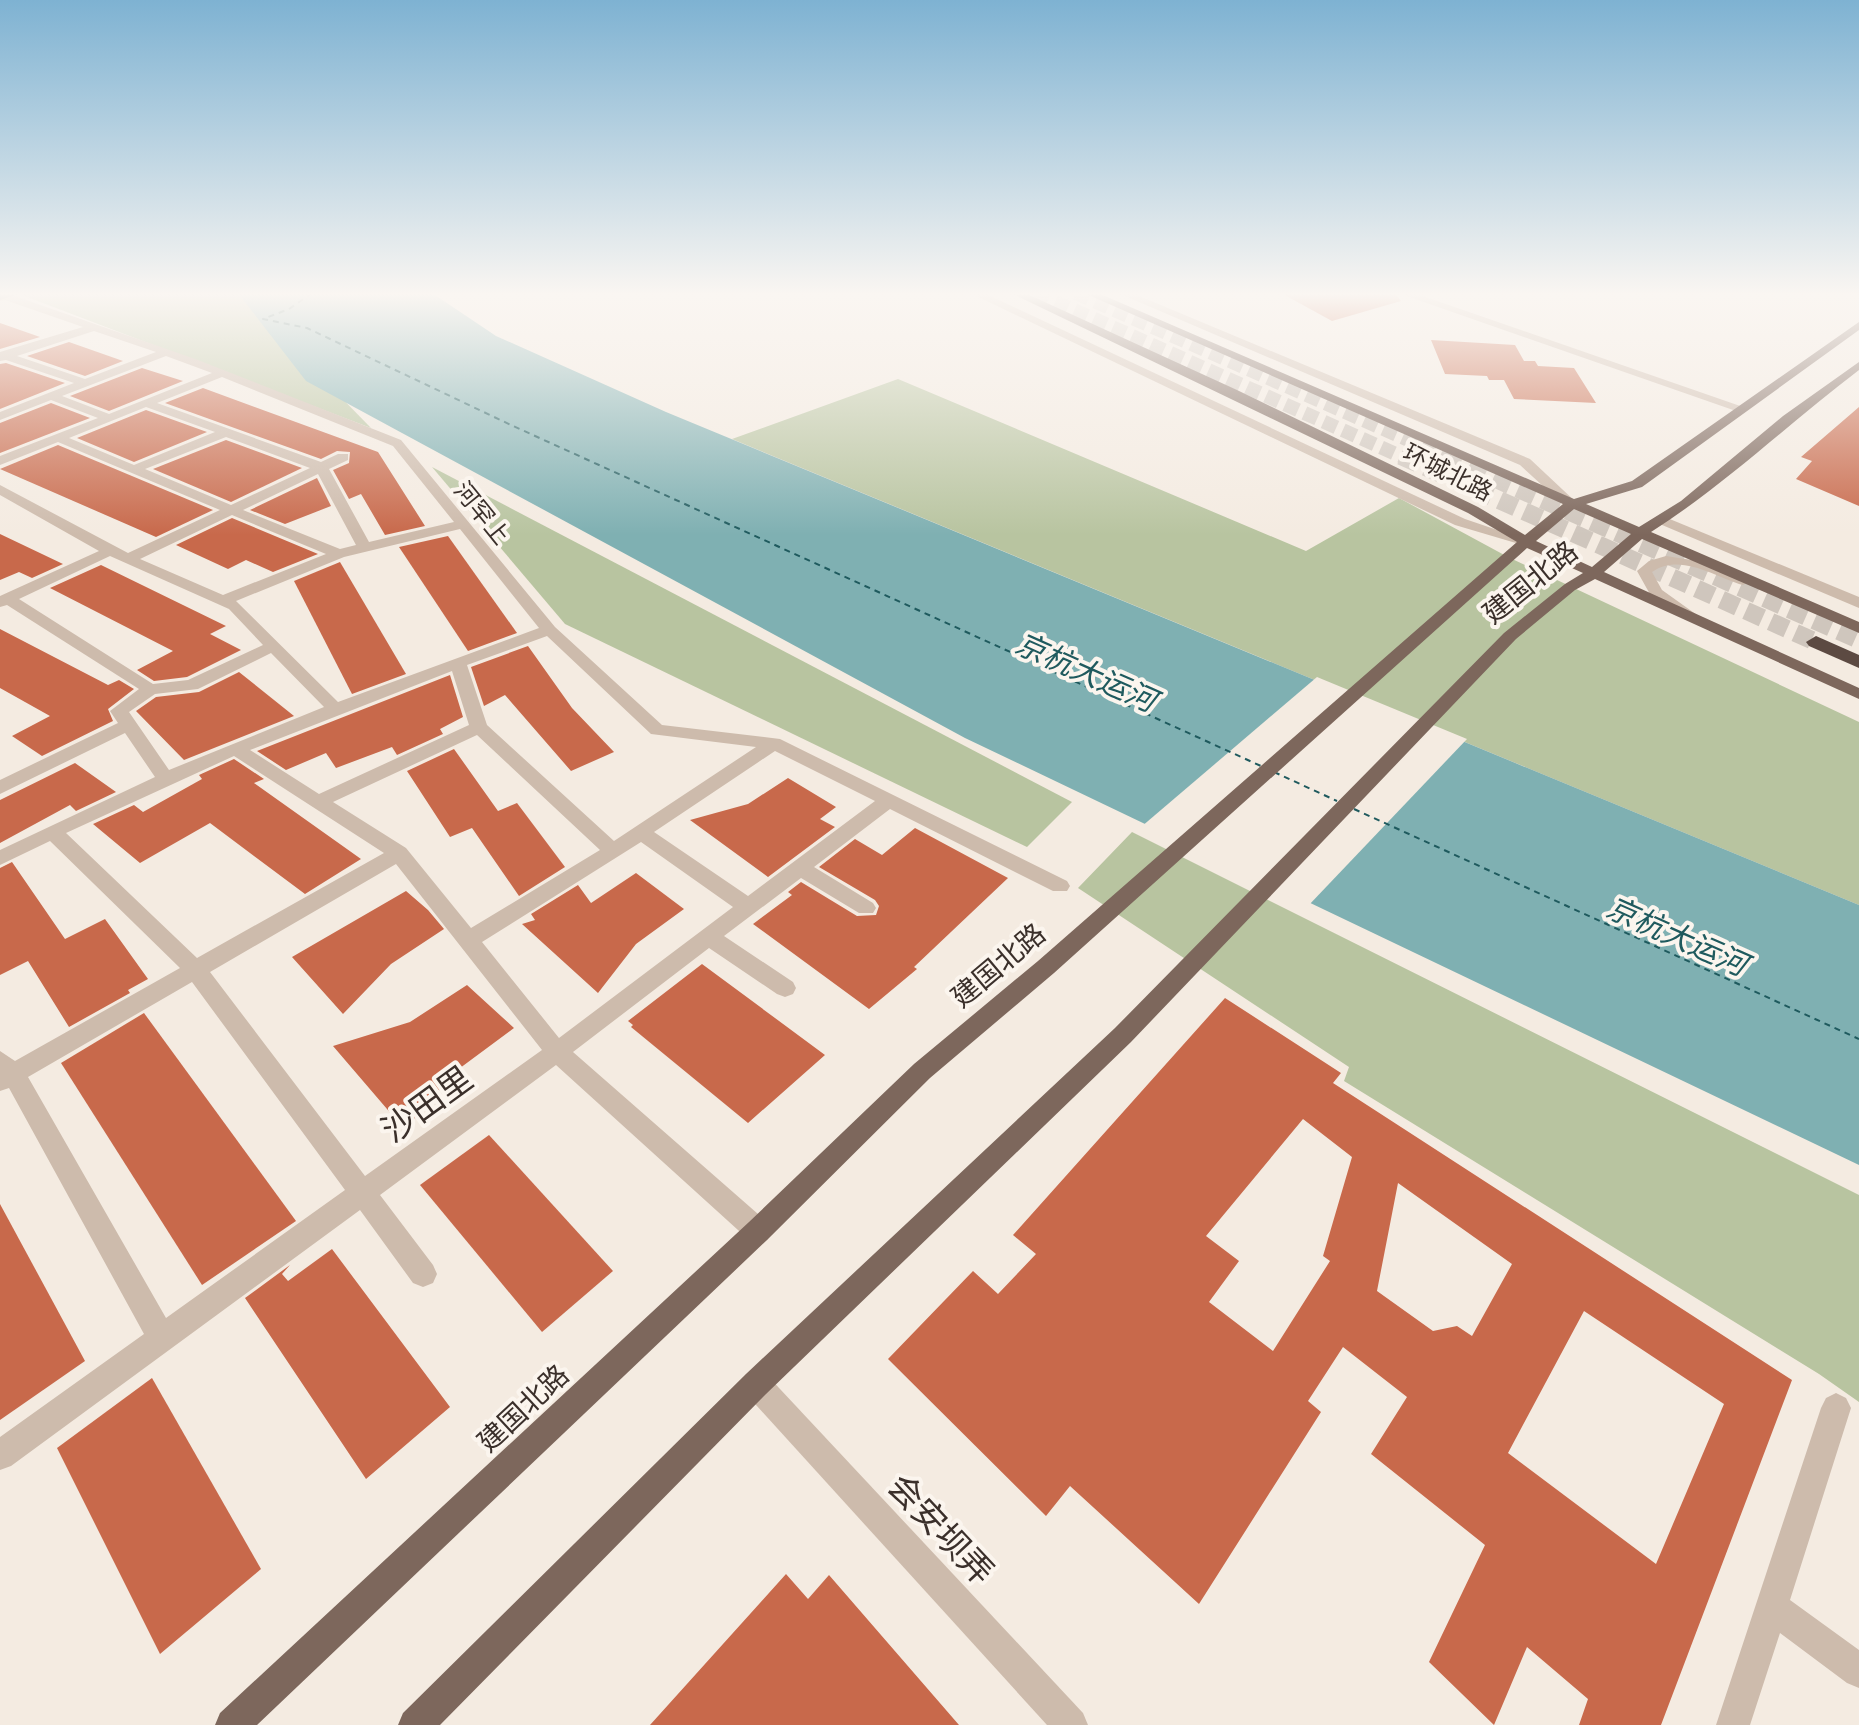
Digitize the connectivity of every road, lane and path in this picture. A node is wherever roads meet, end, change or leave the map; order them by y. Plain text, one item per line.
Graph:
1 (55, 374) edge
2 (113, 374) edge
3 (221, 374) edge
4 (223, 374) edge
5 (1143, 374) edge
6 (1159, 374) edge
7 (1190, 374) edge
8 (1275, 374) edge
9 (1314, 374) edge
10 (1639, 374) edge
11 (1789, 374) edge
12 (1848, 374) edge
13 (1150, 377) junction
14 (87, 384) junction
15 (53, 397) junction
16 (146, 403) junction
17 (1740, 408) junction
18 (1, 415) edge
19 (109, 418) junction
20 (227, 432) junction
21 (58, 438) junction
22 (343, 457) dead end
23 (0, 461) edge
24 (321, 467) junction
25 (134, 469) junction
26 (0, 489) edge
27 (22, 501) junction
28 (1571, 504) junction
29 (230, 509) junction
30 (0, 510) edge
31 (1660, 519) junction
32 (463, 524) junction
33 (1640, 533) junction
34 (1526, 542) junction
35 (365, 548) junction
36 (110, 551) junction
37 (339, 554) junction
38 (130, 558) junction
39 (1594, 573) junction
40 (1762, 587) junction
41 (4, 600) edge
42 (223, 601) junction
43 (1859, 603) edge
44 (1699, 622) junction
45 (1859, 628) edge
46 (549, 630) junction
47 (1816, 642) tunnel mouth
48 (273, 646) junction
49 (1859, 662) edge
50 (458, 663) junction
51 (150, 689) junction
52 (1859, 694) edge
53 (334, 708) junction
54 (128, 725) junction
55 (479, 727) junction
56 (774, 743) junction
57 (237, 750) junction
58 (167, 781) junction
59 (0, 788) edge
60 (889, 800) junction
61 (318, 802) junction
62 (52, 831) junction
63 (640, 832) junction
64 (613, 851) junction
65 (399, 853) junction
66 (1, 857) edge
67 (800, 868) junction
68 (1060, 886) dead end
69 (748, 907) junction
70 (866, 908) dead end
71 (709, 937) junction
72 (468, 940) junction
73 (196, 970) junction
74 (785, 988) dead end
75 (557, 1052) junction
76 (5, 1072) edge
77 (361, 1194) junction
78 (758, 1231) junction
79 (423, 1274) dead end
80 (162, 1338) junction
81 (756, 1384) junction
82 (1836, 1408) dead end
83 (0, 1455) edge
84 (1772, 1607) junction
85 (1859, 1671) edge
86 (232, 1725) edge
87 (415, 1725) edge
88 (1071, 1725) edge
89 (1733, 1725) edge

1 - 14 street
2 - 14 street
3 - 16 street
4 - 32 street, 河罕上
5 - 13 street
6 - 13 street
7 - 34 main road, 环城北路
8 - 28 main road, 环城北路
9 - 28 street
10 - 17 street
11 - 17 main road, 建国北路
12 - 31 main road, 建国北路
13 - 34 street
14 - 15 street
15 - 18 street
15 - 19 street
16 - 19 street
16 - 20 street
17 - 28 main road, 建国北路
19 - 21 street
20 - 24 street
20 - 25 street
21 - 23 street
21 - 25 street
22 - 24 street
24 - 29 street
24 - 35 street
25 - 29 street
26 - 27 street
27 - 30 street
27 - 36 street
28 - 33 main road, 环城北路
28 - 34 main road, 建国北路
29 - 37 street
29 - 38 street
31 - 33 main road, 建国北路
31 - 43 street
32 - 35 street
32 - 46 street, 河罕上
33 - 39 main road, 建国北路
33 - 40 main road, 环城北路
34 - 39 main road, 环城北路
34 - 78 main road, 建国北路
35 - 37 street
36 - 38 street
36 - 41 street
37 - 42 street
38 - 42 street
39 - 44 main road, 环城北路
39 - 81 main road, 建国北路
40 - 44 street
40 - 45 main road, 环城北路
41 - 51 street
42 - 48 street
44 - 52 main road, 环城北路
46 - 50 street
46 - 56 street, 河罕上
47 - 49 highway
48 - 51 street
48 - 53 street
50 - 53 street
50 - 55 street
51 - 54 street
53 - 57 street
54 - 58 street
54 - 59 street
55 - 61 street
55 - 64 street
56 - 60 street, 河罕上
56 - 63 street
57 - 58 street
57 - 61 street
58 - 62 street
60 - 67 street, 沙田里
60 - 68 street, 河罕上
61 - 65 street
62 - 66 street
62 - 73 street
63 - 64 street
63 - 69 street
64 - 72 street
65 - 72 street
65 - 73 street
67 - 69 street, 沙田里
67 - 70 street
69 - 71 street, 沙田里
71 - 74 street
71 - 75 street, 沙田里
72 - 75 street
73 - 76 street
73 - 77 street
75 - 77 street, 沙田里
75 - 78 street
76 - 80 street
77 - 79 street
77 - 80 street, 沙田里
78 - 86 main road, 建国北路
80 - 83 street, 沙田里
81 - 87 main road, 建国北路
81 - 88 street, 会安坝弄
82 - 84 street
84 - 85 street
84 - 89 street

